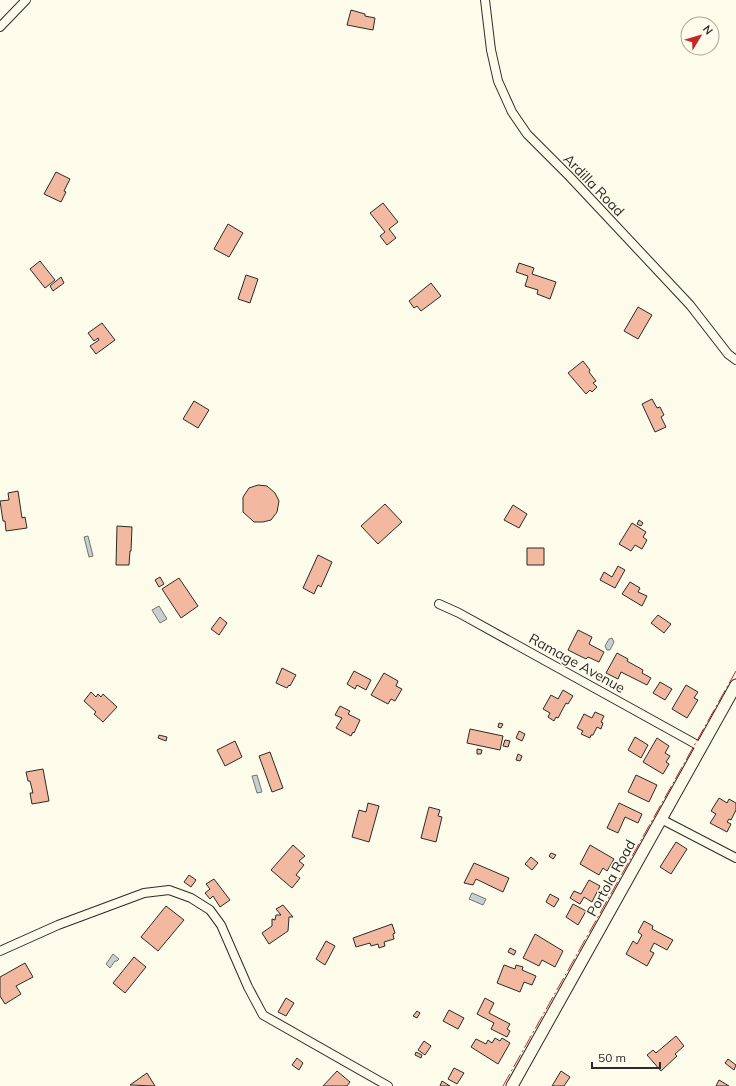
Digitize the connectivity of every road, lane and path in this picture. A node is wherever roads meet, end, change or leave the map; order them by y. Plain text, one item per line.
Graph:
1 (26, 0) edge
2 (485, 0) edge
3 (0, 27) edge
4 (736, 360) edge
5 (439, 604) dead end
6 (736, 685) edge
7 (701, 747) junction
8 (661, 819) junction
9 (736, 858) edge
10 (0, 951) edge
11 (388, 1086) edge
12 (512, 1086) edge

1 - 3 street
2 - 4 street, Ardilla Road
5 - 7 street, Ramage Avenue
6 - 7 street, Portola Road
7 - 8 street, Portola Road
8 - 9 street
8 - 12 street, Portola Road
10 - 11 street

